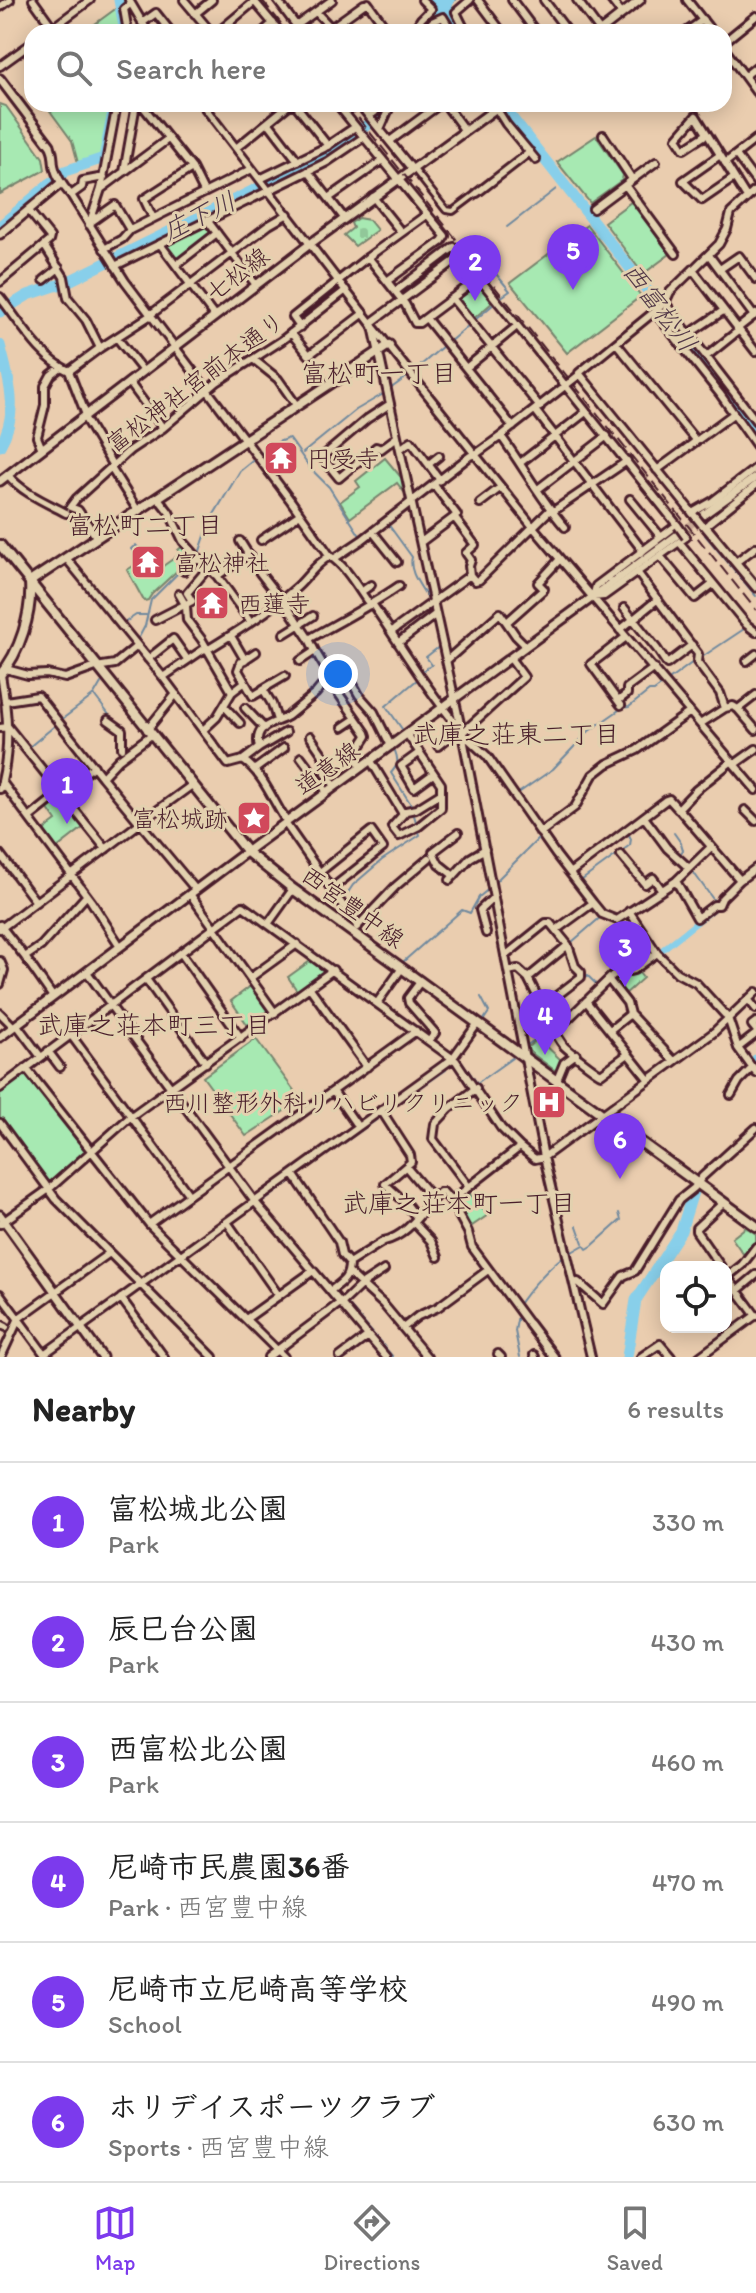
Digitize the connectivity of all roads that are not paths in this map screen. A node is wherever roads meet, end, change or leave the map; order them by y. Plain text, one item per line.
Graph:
1 (10, 0) edge
2 (33, 0) edge
3 (90, 0) edge
4 (184, 0) edge
5 (212, 0) edge
6 (289, 0) edge
7 (332, 0) edge
8 (422, 0) edge
9 (470, 0) edge
10 (478, 0) edge
11 (512, 0) edge
12 (544, 0) edge
13 (577, 0) edge
14 (611, 0) edge
15 (640, 0) edge
16 (687, 0) edge
17 (254, 1) edge
18 (132, 2) edge
19 (369, 2) edge
20 (279, 3) edge
21 (0, 7) edge
22 (316, 12) junction
23 (195, 14) junction
24 (622, 14) junction
25 (756, 16) edge
26 (703, 20) junction
27 (142, 23) joint
28 (273, 23) edge
29 (48, 24) edge
30 (60, 24) edge
31 (127, 24) edge
32 (165, 24) edge
33 (204, 24) edge
34 (227, 24) edge
35 (295, 24) edge
36 (304, 24) edge
37 (325, 24) edge
38 (339, 24) edge
39 (384, 24) edge
40 (418, 24) edge
41 (431, 24) edge
42 (447, 24) edge
43 (462, 24) edge
44 (496, 24) edge
45 (530, 24) edge
46 (562, 24) edge
47 (594, 24) edge
48 (610, 24) edge
49 (697, 24) edge
50 (706, 24) edge
51 (732, 38) edge
52 (24, 49) edge
53 (732, 57) edge
54 (0, 66) edge
55 (756, 67) edge
56 (745, 76) junction
57 (0, 79) edge
58 (756, 92) edge
59 (24, 111) edge
60 (25, 112) edge
61 (116, 112) edge
62 (136, 112) edge
63 (145, 112) edge
64 (208, 112) edge
65 (281, 112) edge
66 (299, 112) edge
67 (343, 112) edge
68 (366, 112) edge
69 (375, 112) edge
70 (386, 112) edge
71 (431, 112) edge
72 (449, 112) edge
73 (491, 112) edge
74 (502, 112) edge
75 (694, 112) edge
76 (696, 116) junction
77 (370, 117) junction
78 (268, 122) junction
79 (378, 127) junction
80 (356, 128) junction
81 (465, 131) junction
82 (707, 134) junction
83 (603, 135) dead end
84 (363, 136) junction
85 (168, 139) junction
86 (756, 139) edge
87 (390, 141) junction
88 (50, 145) joint
89 (328, 146) junction
90 (236, 148) junction
91 (530, 152) junction
92 (720, 155) junction
93 (736, 155) junction
94 (383, 160) junction
95 (536, 160) dead end
96 (298, 161) junction
97 (656, 162) dead end
98 (725, 163) junction
99 (192, 168) junction
100 (252, 169) junction
101 (413, 169) junction
102 (308, 171) junction
103 (124, 172) junction
104 (104, 177) junction
105 (734, 178) junction
106 (398, 179) junction
107 (632, 179) junction
108 (261, 180) junction
109 (756, 182) edge
110 (61, 183) junction
111 (625, 185) junction
112 (101, 189) junction
113 (268, 189) junction
114 (756, 190) edge
115 (204, 192) junction
116 (477, 193) joint
117 (71, 195) junction
118 (373, 197) junction
119 (329, 198) junction
120 (747, 198) junction
121 (593, 209) dead end
122 (29, 211) junction
123 (288, 214) junction
124 (426, 215) junction
125 (153, 218) junction
126 (344, 218) junction
127 (207, 220) junction
128 (89, 225) junction
129 (130, 230) junction
130 (401, 232) junction
131 (217, 233) junction
132 (0, 234) edge
133 (160, 244) junction
134 (310, 244) junction
135 (44, 245) junction
136 (104, 249) junction
137 (232, 253) junction
138 (676, 254) dead end
139 (709, 255) junction
140 (461, 256) junction
141 (368, 257) junction
142 (113, 263) junction
143 (176, 265) junction
144 (59, 268) junction
145 (720, 269) junction
146 (693, 270) junction
147 (755, 276) edge
148 (479, 278) junction
149 (338, 279) junction
150 (44, 280) dead end
151 (387, 281) junction
152 (0, 282) edge
153 (190, 284) junction
154 (256, 285) junction
155 (346, 290) junction
156 (396, 291) junction
157 (452, 298) junction
158 (2, 300) edge
159 (402, 300) junction
160 (664, 303) junction
161 (723, 311) junction
162 (656, 312) junction
163 (364, 313) junction
164 (150, 315) junction
165 (755, 315) edge
166 (214, 316) junction
167 (426, 318) junction
168 (372, 324) junction
169 (517, 326) junction
170 (300, 327) junction
171 (738, 330) junction
172 (291, 333) junction
173 (689, 334) junction
174 (117, 338) junction
175 (617, 344) junction
176 (389, 345) junction
177 (175, 347) junction
178 (491, 347) junction
179 (754, 347) edge
180 (100, 348) junction
181 (379, 353) junction
182 (707, 356) junction
183 (253, 359) junction
184 (61, 367) junction
185 (466, 368) junction
186 (69, 371) junction
187 (143, 371) junction
188 (579, 375) junction
189 (129, 382) junction
190 (566, 386) junction
191 (207, 392) junction
192 (390, 404) junction
193 (297, 406) junction
194 (538, 409) junction
195 (586, 412) junction
196 (733, 414) junction
197 (85, 416) junction
198 (756, 421) edge
199 (513, 427) junction
200 (163, 428) junction
201 (501, 436) junction
202 (555, 436) junction
203 (607, 436) junction
204 (397, 437) junction
205 (245, 440) junction
206 (696, 441) junction
207 (756, 445) edge
208 (42, 449) junction
209 (400, 449) junction
210 (474, 455) junction
211 (439, 456) dead end
212 (574, 461) junction
213 (627, 461) junction
214 (520, 463) junction
215 (429, 464) junction
216 (112, 467) junction
217 (756, 468) edge
218 (657, 470) junction
219 (8, 475) junction
220 (756, 477) edge
221 (440, 480) junction
222 (0, 481) edge
223 (434, 485) junction
224 (593, 485) junction
225 (756, 485) edge
226 (501, 487) junction
227 (538, 489) junction
228 (158, 498) junction
229 (630, 499) dead end
230 (412, 502) junction
231 (480, 503) dead end
232 (68, 510) junction
233 (550, 510) junction
234 (138, 511) junction
235 (300, 514) junction
236 (454, 517) junction
237 (700, 521) junction
238 (533, 527) junction
239 (565, 527) dead end
240 (373, 532) junction
241 (680, 533) junction
242 (263, 536) dead end
243 (661, 537) junction
244 (97, 538) junction
245 (240, 541) dead end
246 (421, 542) junction
247 (0, 545) edge
248 (756, 547) edge
249 (643, 551) junction
250 (247, 555) junction
251 (660, 556) junction
252 (196, 557) junction
253 (332, 557) junction
254 (66, 558) junction
255 (560, 559) junction
256 (397, 562) dead end
257 (736, 562) junction
258 (208, 568) junction
259 (184, 571) dead end
260 (637, 572) junction
261 (470, 575) junction
262 (217, 576) junction
263 (30, 583) junction
264 (713, 584) junction
265 (371, 585) dead end
266 (399, 586) dead end
267 (756, 587) edge
268 (361, 592) junction
269 (179, 594) dead end
270 (593, 597) junction
271 (281, 599) junction
272 (658, 599) junction
273 (434, 602) junction
274 (185, 604) junction
275 (371, 605) junction
276 (624, 608) dead end
277 (436, 614) junction
278 (313, 616) dead end
279 (633, 619) junction
280 (155, 620) dead end
281 (251, 622) junction
282 (507, 622) junction
283 (299, 624) junction
284 (620, 630) junction
285 (391, 632) junction
286 (756, 632) edge
287 (284, 634) dead end
288 (231, 636) junction
289 (626, 637) junction
290 (309, 639) junction
291 (398, 643) junction
292 (136, 644) junction
293 (692, 645) junction
294 (526, 646) junction
295 (207, 650) junction
296 (315, 651) junction
297 (256, 652) dead end
298 (756, 654) edge
299 (510, 658) junction
300 (148, 659) junction
301 (187, 659) junction
302 (245, 660) junction
303 (447, 660) junction
304 (300, 661) dead end
305 (747, 661) dead end
306 (96, 667) junction
307 (654, 668) junction
308 (2, 673) edge
309 (285, 676) dead end
310 (163, 677) junction
311 (329, 677) junction
312 (245, 682) junction
313 (263, 690) junction
314 (232, 692) junction
315 (176, 694) junction
316 (756, 695) edge
317 (455, 699) junction
318 (6, 701) junction
319 (224, 706) junction
320 (443, 707) junction
321 (245, 708) dead end
322 (725, 708) junction
323 (738, 709) junction
324 (690, 712) junction
325 (355, 719) junction
326 (108, 720) dead end
327 (277, 720) junction
328 (240, 723) dead end
329 (700, 724) junction
330 (4, 727) edge
331 (343, 727) dead end
332 (264, 728) junction
333 (203, 730) junction
334 (756, 730) edge
335 (286, 732) dead end
336 (461, 732) junction
337 (149, 733) junction
338 (407, 734) junction
339 (310, 736) dead end
340 (391, 746) junction
341 (438, 746) dead end
342 (122, 748) dead end
343 (259, 748) junction
344 (284, 748) dead end
345 (756, 749) edge
346 (419, 753) junction
347 (301, 757) dead end
348 (243, 760) junction
349 (371, 761) junction
350 (733, 763) junction
351 (94, 766) junction
352 (362, 767) junction
353 (254, 770) junction
354 (2, 773) edge
355 (433, 774) junction
356 (102, 777) junction
357 (1, 785) edge
358 (192, 785) junction
359 (335, 786) junction
360 (756, 790) edge
361 (60, 792) junction
362 (327, 792) junction
363 (440, 794) junction
364 (678, 808) junction
365 (745, 810) dead end
366 (403, 814) junction
367 (644, 817) junction
368 (29, 818) junction
369 (756, 821) edge
370 (140, 823) junction
371 (286, 823) junction
372 (458, 833) dead end
373 (540, 833) junction
374 (711, 847) junction
375 (106, 849) junction
376 (485, 849) junction
377 (247, 852) junction
378 (0, 854) edge
379 (621, 855) dead end
380 (429, 858) dead end
381 (689, 868) junction
382 (756, 868) edge
383 (320, 872) junction
384 (571, 872) junction
385 (71, 875) junction
386 (740, 880) junction
387 (676, 881) junction
388 (293, 889) junction
389 (331, 889) junction
390 (662, 890) junction
391 (193, 892) junction
392 (86, 896) junction
393 (494, 897) junction
394 (36, 902) junction
395 (593, 903) junction
396 (629, 911) junction
397 (268, 924) junction
398 (1, 927) edge
399 (215, 927) junction
400 (355, 929) junction
401 (556, 930) junction
402 (486, 933) dead end
403 (297, 944) junction
404 (568, 945) junction
405 (120, 946) junction
406 (181, 953) junction
407 (657, 953) junction
408 (505, 956) junction
409 (25, 957) junction
410 (0, 961) edge
411 (402, 968) junction
412 (333, 970) junction
413 (508, 971) junction
414 (87, 972) junction
415 (250, 978) junction
416 (528, 978) junction
417 (146, 979) junction
418 (609, 980) junction
419 (420, 982) junction
420 (0, 984) edge
421 (311, 989) junction
422 (756, 992) edge
423 (53, 997) junction
424 (748, 999) junction
425 (586, 1001) junction
426 (377, 1003) junction
427 (541, 1004) junction
428 (110, 1005) junction
429 (756, 1009) edge
430 (0, 1013) edge
431 (275, 1013) junction
432 (630, 1014) junction
433 (728, 1018) junction
434 (518, 1021) junction
435 (756, 1022) edge
436 (478, 1023) junction
437 (15, 1026) junction
438 (610, 1030) junction
439 (416, 1031) junction
440 (756, 1032) edge
441 (71, 1035) junction
442 (0, 1037) edge
443 (241, 1038) junction
444 (429, 1041) junction
445 (738, 1048) junction
446 (48, 1051) junction
447 (576, 1054) junction
448 (628, 1054) junction
449 (41, 1057) junction
450 (524, 1057) junction
451 (452, 1059) junction
452 (674, 1061) junction
453 (206, 1063) junction
454 (60, 1067) dead end
455 (367, 1067) junction
456 (26, 1068) junction
457 (755, 1070) edge
458 (557, 1080) junction
459 (649, 1080) junction
460 (172, 1087) junction
461 (0, 1088) edge
462 (476, 1088) junction
463 (333, 1091) junction
464 (731, 1095) dead end
465 (381, 1110) junction
466 (602, 1114) junction
467 (130, 1117) junction
468 (0, 1123) edge
469 (358, 1127) junction
470 (756, 1129) edge
471 (520, 1147) junction
472 (92, 1154) junction
473 (544, 1157) junction
474 (229, 1167) junction
475 (407, 1168) junction
476 (293, 1174) junction
477 (698, 1183) junction
478 (469, 1187) junction
479 (49, 1189) junction
480 (189, 1195) junction
481 (433, 1199) junction
482 (451, 1201) junction
483 (255, 1202) junction
484 (724, 1202) junction
485 (1, 1220) edge
486 (415, 1220) junction
487 (227, 1222) junction
488 (149, 1224) junction
489 (756, 1226) edge
490 (756, 1247) edge
491 (108, 1254) junction
492 (181, 1255) junction
493 (438, 1257) dead end
494 (717, 1261) edge
495 (349, 1263) junction
496 (384, 1270) dead end
497 (488, 1270) junction
498 (313, 1271) junction
499 (732, 1272) edge
500 (349, 1273) junction
501 (756, 1275) edge
502 (574, 1283) junction
503 (732, 1284) edge
504 (140, 1285) junction
505 (361, 1285) junction
506 (333, 1289) junction
507 (737, 1291) junction
508 (56, 1292) junction
509 (0, 1294) edge
510 (279, 1296) junction
511 (121, 1298) junction
512 (343, 1302) junction
513 (756, 1316) edge
514 (19, 1318) junction
515 (246, 1319) junction
516 (529, 1324) joint
517 (81, 1327) junction
518 (2, 1328) edge
519 (403, 1328) junction
520 (368, 1336) junction
521 (9, 1337) junction
522 (278, 1350) junction
523 (650, 1354) edge
524 (45, 1356) edge
525 (552, 1356) edge
526 (0, 1357) edge
527 (102, 1357) edge
528 (164, 1357) edge
529 (213, 1357) edge
530 (268, 1357) edge
531 (284, 1357) edge
532 (340, 1357) edge
533 (386, 1357) edge
534 (427, 1357) edge
535 (591, 1357) edge
536 (641, 1357) edge
537 (671, 1357) edge
538 (699, 1357) edge

1 - 21 street
2 - 29 street
3 - 30 street
4 - 23 street
5 - 23 street
6 - 20 street
7 - 22 street
8 - 40 street
9 - 43 street
10 - 44 street
11 - 45 street
12 - 46 street
13 - 47 street
14 - 24 street
15 - 24 street
16 - 26 street
17 - 28 street
17 - 34 street
18 - 27 street
18 - 31 street
19 - 38 street
19 - 39 street
20 - 35 street
22 - 36 street
22 - 37 street
23 - 33 street
24 - 48 street
25 - 51 street
26 - 49 street
26 - 50 street
27 - 32 street
41 - 42 street
52 - 54 street
53 - 56 street
55 - 56 street
56 - 58 street
57 - 59 street
60 - 88 street
61 - 104 street
62 - 103 street
63 - 85 street
64 - 90 street
65 - 78 street
66 - 89 street
67 - 80 street
68 - 77 street
69 - 77 street
70 - 79 street
71 - 87 street
72 - 81 street
73 - 81 street, 七松線
74 - 91 street
75 - 76 street
76 - 82 street
76 - 82 street
77 - 79 street
78 - 90 street
78 - 96 street
79 - 87 street
80 - 84 street
80 - 89 street
81 - 101 street, 七松線
82 - 92 street
83 - 107 street
84 - 94 street
84 - 102 street
85 - 99 street
85 - 103 street
86 - 93 street
87 - 101 street
88 - 110 street
89 - 96 street
90 - 100 street
91 - 95 street
91 - 116 street
92 - 98 street
92 - 105 street
93 - 98 street
93 - 109 street
94 - 106 street
94 - 119 street
96 - 108 street
97 - 107 street
98 - 105 street
99 - 115 street
99 - 125 street
100 - 108 street
100 - 115 street
101 - 106 street, 七松線
101 - 116 street
102 - 113 street
102 - 119 street
103 - 112 street
104 - 112 street
104 - 117 street
105 - 120 street
106 - 118 street, 七松線
106 - 124 street
107 - 111 street
108 - 113 street
110 - 117 street
110 - 122 street
111 - 121 street
111 - 138 street
112 - 128 street
113 - 123 street
113 - 127 street
114 - 120 street
115 - 125 street
117 - 128 street
118 - 126 street, 七松線
118 - 130 street
119 - 126 street
120 - 139 street
122 - 132 street
122 - 135 street
123 - 134 street
123 - 137 street
124 - 130 street
124 - 151 street
125 - 129 street
126 - 134 street, 七松線
127 - 131 street
127 - 133 street
128 - 129 street
128 - 136 street
129 - 136 street
130 - 141 street
131 - 137 street
131 - 143 street
133 - 142 street
133 - 143 street
134 - 149 street
134 - 154 street, 七松線
135 - 144 street
135 - 152 street
136 - 142 street
137 - 153 street
137 - 154 street
139 - 145 street
139 - 146 street
140 - 148 street
140 - 156 street
140 - 159 street
141 - 149 street
141 - 151 street
142 - 164 street
143 - 153 street
144 - 150 street
144 - 180 street
145 - 147 street
145 - 165 street
146 - 160 street
146 - 161 street
148 - 157 street
148 - 169 street
149 - 155 street
149 - 170 street
151 - 156 street
153 - 164 street
153 - 166 street
154 - 166 street, 七松線
155 - 163 street
155 - 170 street, 富松神社宮前本通り
156 - 159 street
157 - 167 street
157 - 178 street
158 - 184 street
159 - 167 street
159 - 168 street
160 - 162 street
160 - 173 street
161 - 171 street
161 - 173 street
162 - 175 street
162 - 196 street
163 - 168 street
163 - 172 street
164 - 174 street
164 - 177 street
165 - 171 street
166 - 177 street, 七松線
167 - 185 street
168 - 176 street
168 - 181 street
169 - 178 street
169 - 190 street
170 - 172 street, 富松神社宮前本通り
171 - 179 street
171 - 182 street
172 - 183 street, 富松神社宮前本通り
173 - 182 street
174 - 180 street
174 - 187 street
175 - 188 street
175 - 206 street
176 - 181 main road
176 - 210 street
177 - 187 street, 七松線
177 - 191 street
178 - 185 street
178 - 194 street
180 - 186 street
181 - 192 street
181 - 193 main road
182 - 198 street
183 - 191 street, 富松神社宮前本通り
183 - 193 street
184 - 186 street
184 - 208 street
185 - 199 street
186 - 197 street
187 - 189 street, 七松線
188 - 190 street
188 - 218 street
189 - 197 street, 七松線
189 - 200 street
190 - 194 street
190 - 195 street
191 - 200 street, 富松神社宮前本通り
191 - 205 street
192 - 204 street
192 - 204 street
193 - 205 main road
194 - 199 street
194 - 202 street
195 - 202 street
195 - 203 street
196 - 206 street
196 - 207 street
197 - 208 street, 七松線
197 - 216 street
199 - 201 street
200 - 216 street, 富松神社宮前本通り
201 - 210 street
201 - 214 street
202 - 212 street
202 - 214 street
203 - 212 street
203 - 213 street
204 - 209 street
205 - 228 main road
205 - 235 street
206 - 218 street
208 - 219 street, 七松線
209 - 215 street
209 - 230 street
210 - 221 street
210 - 226 street
211 - 215 street
212 - 224 street
212 - 227 street
213 - 224 street
213 - 241 street
214 - 227 street
215 - 221 street
216 - 232 street, 富松神社宮前本通り
216 - 234 street
217 - 237 street
218 - 237 street
219 - 222 street, 七松線
219 - 232 street
220 - 237 street
221 - 223 street
223 - 230 street
223 - 236 street
224 - 233 street
224 - 249 street
225 - 237 street
226 - 231 street
226 - 238 street
227 - 233 street
228 - 234 main road
228 - 252 street
229 - 243 street
230 - 240 street
230 - 246 street
232 - 244 street
233 - 238 street
233 - 239 street
234 - 244 main road
235 - 242 street
235 - 253 street
236 - 246 street
236 - 261 street
237 - 257 street
238 - 255 street
238 - 261 street
240 - 253 street
240 - 256 street
241 - 243 street
241 - 251 street
241 - 264 street
241 - 270 street, 道意線
243 - 249 street
244 - 254 main road
245 - 250 street
246 - 273 street
247 - 263 main road, 西宮豊中線
248 - 257 street
249 - 270 street
250 - 262 street
250 - 271 street
251 - 260 street
251 - 264 street
252 - 258 street
252 - 259 street
253 - 268 street
253 - 271 street
254 - 263 main road
254 - 292 street
255 - 270 street
255 - 282 street
257 - 267 street
258 - 262 street
258 - 274 street
260 - 270 street
260 - 272 street
261 - 273 street
262 - 281 street
263 - 306 main road, 西宮豊中線
263 - 308 main road
264 - 286 street
265 - 268 street
266 - 275 street
268 - 275 street
269 - 274 street
270 - 284 street
270 - 294 street, 道意線
271 - 281 street
271 - 283 street
272 - 279 street
272 - 293 street
273 - 277 street
273 - 285 street
274 - 280 street
274 - 295 street
275 - 285 street
275 - 290 street
276 - 279 street
277 - 291 street
277 - 303 street
278 - 283 street
279 - 284 street
279 - 293 street
281 - 288 street
282 - 294 street
282 - 303 street
283 - 287 street
283 - 290 street
284 - 289 street
285 - 291 street
288 - 295 street
288 - 302 street
289 - 307 street
289 - 307 street
290 - 296 street
291 - 320 street
292 - 300 street
292 - 306 street
293 - 322 street
294 - 299 street, 道意線
295 - 301 street
295 - 314 street
296 - 304 street
296 - 311 street
297 - 302 street
298 - 305 street
299 - 317 street, 道意線
299 - 336 street
300 - 301 street
300 - 310 street
301 - 310 street
302 - 312 street
303 - 317 street
306 - 308 street
306 - 337 main road, 西宮豊中線
307 - 324 street
308 - 318 street
309 - 313 street
310 - 315 street
311 - 325 street
311 - 327 street
311 - 340 street
312 - 313 street
312 - 314 street
313 - 327 street
314 - 319 street
315 - 333 street
315 - 337 street
316 - 323 street
317 - 320 street, 道意線
317 - 336 street
318 - 330 street
318 - 351 street
319 - 328 street
319 - 333 street
320 - 336 street
320 - 338 street, 道意線
321 - 332 street
322 - 323 street
322 - 329 street
323 - 334 street
324 - 329 street
324 - 373 street
325 - 331 street
325 - 352 street
326 - 342 street
327 - 332 street
329 - 350 street
330 - 354 street
330 - 361 street
332 - 343 street
333 - 348 street
335 - 343 street
336 - 341 street
336 - 373 street
336 - 376 street
337 - 356 street
337 - 358 main road, 西宮豊中線
338 - 340 street, 道意線
338 - 346 street
339 - 359 street
340 - 349 street, 道意線
343 - 348 street
344 - 353 street
345 - 350 street
346 - 355 street
346 - 355 street
347 - 362 street
348 - 353 street
349 - 352 street, 道意線
349 - 366 street
350 - 360 street
350 - 364 street
351 - 356 street
351 - 361 street
352 - 359 street, 道意線
353 - 371 street
354 - 357 street
355 - 363 street
356 - 370 street
357 - 368 street
358 - 370 street
358 - 377 main road, 西宮豊中線
359 - 362 street, 道意線
361 - 368 street
361 - 375 street
362 - 371 street, 道意線
363 - 366 street
363 - 366 street
364 - 367 street
364 - 374 street
365 - 369 street
367 - 381 street
367 - 384 street
368 - 385 street
370 - 375 street
370 - 391 street
371 - 377 street, 道意線
371 - 383 street
372 - 376 street
373 - 384 street
374 - 381 street
374 - 386 street
375 - 385 street
376 - 393 street
377 - 388 main road, 西宮豊中線
377 - 391 street, 道意線
378 - 394 street
379 - 390 street
380 - 400 street
381 - 387 street
382 - 386 street
383 - 389 street
383 - 389 street
384 - 395 street
385 - 392 street
385 - 394 street
386 - 387 street
387 - 390 street
388 - 397 street
388 - 400 main road, 西宮豊中線
389 - 400 street
390 - 396 street
391 - 399 street
391 - 405 street, 道意線
392 - 405 street
392 - 409 street
393 - 402 street
393 - 408 street
394 - 398 street
395 - 396 street
395 - 401 street
396 - 407 street
397 - 399 street
397 - 403 street
398 - 409 street
399 - 406 street
399 - 415 street
400 - 411 main road, 西宮豊中線
401 - 404 street
401 - 408 street
403 - 412 street
403 - 415 street
404 - 416 street
404 - 427 street
405 - 414 street, 道意線
406 - 417 street
406 - 443 street
407 - 418 street
407 - 433 street
408 - 413 street
409 - 423 street
410 - 420 street
411 - 419 main road, 西宮豊中線
411 - 426 street
412 - 421 street
412 - 426 street
413 - 416 street
413 - 434 street
414 - 423 street, 道意線
414 - 428 street
415 - 431 street
416 - 427 street
417 - 428 street
417 - 453 street
418 - 425 street
418 - 432 street
419 - 436 main road, 西宮豊中線
419 - 444 street
421 - 431 street
421 - 455 street
422 - 424 street
423 - 437 street, 道意線
424 - 429 street
424 - 433 street
425 - 438 street
425 - 447 street
426 - 439 street
427 - 434 street
428 - 441 street
428 - 460 street
430 - 437 street
431 - 443 street
432 - 438 street
432 - 452 street
433 - 445 street
433 - 452 street
434 - 450 street
435 - 440 street
436 - 450 main road, 西宮豊中線
436 - 451 street
437 - 442 street, 道意線
437 - 449 street
438 - 448 street
439 - 444 street
439 - 455 street
440 - 445 street
441 - 446 street
441 - 467 street
443 - 453 street
444 - 451 street
445 - 457 street
446 - 449 street
446 - 454 street
447 - 448 street
447 - 458 street
448 - 459 street
449 - 456 street
450 - 458 main road, 西宮豊中線
450 - 473 street
451 - 462 street
451 - 465 street
452 - 459 street
453 - 460 street
455 - 463 street
456 - 461 street
456 - 472 street
457 - 464 street
458 - 466 main road, 西宮豊中線
459 - 466 street
460 - 467 street
460 - 474 street
462 - 471 street
462 - 478 street
463 - 469 street
463 - 474 street
465 - 469 street
465 - 475 street
466 - 473 street
466 - 477 main road, 西宮豊中線
467 - 472 street
467 - 480 street
468 - 479 street
469 - 476 street
470 - 477 street
471 - 473 street
471 - 478 street
472 - 479 street
472 - 488 street
473 - 502 street
474 - 480 street
474 - 483 street
475 - 481 street
475 - 486 street
476 - 483 street
476 - 495 street
477 - 484 main road, 西宮豊中線
477 - 502 street
478 - 482 street
479 - 485 street
479 - 491 street
480 - 488 street
481 - 482 street
481 - 486 street
482 - 497 street
483 - 487 street
483 - 498 street
484 - 489 main road, 西宮豊中線
484 - 494 street
485 - 508 street
486 - 493 street
486 - 495 street
487 - 492 street
487 - 510 street
488 - 492 street
490 - 499 street
491 - 504 street
491 - 508 street
492 - 504 street
492 - 515 street
495 - 500 street
496 - 505 street
497 - 516 street
497 - 519 street
498 - 506 street
498 - 510 street
500 - 505 street
500 - 506 street
501 - 507 street
502 - 535 street
503 - 507 street
504 - 511 street
504 - 529 street
505 - 512 street
505 - 519 street
506 - 512 street
507 - 513 street
508 - 514 street
508 - 517 street
509 - 514 street
510 - 515 street
511 - 517 street
511 - 528 street
512 - 520 street
512 - 522 street
513 - 538 street
514 - 521 street
514 - 524 street
515 - 522 street
516 - 525 street
517 - 524 street
517 - 527 street
518 - 521 street
519 - 534 street
520 - 532 street
520 - 533 street
521 - 526 street
522 - 530 street
522 - 531 street
523 - 536 street
523 - 537 street

